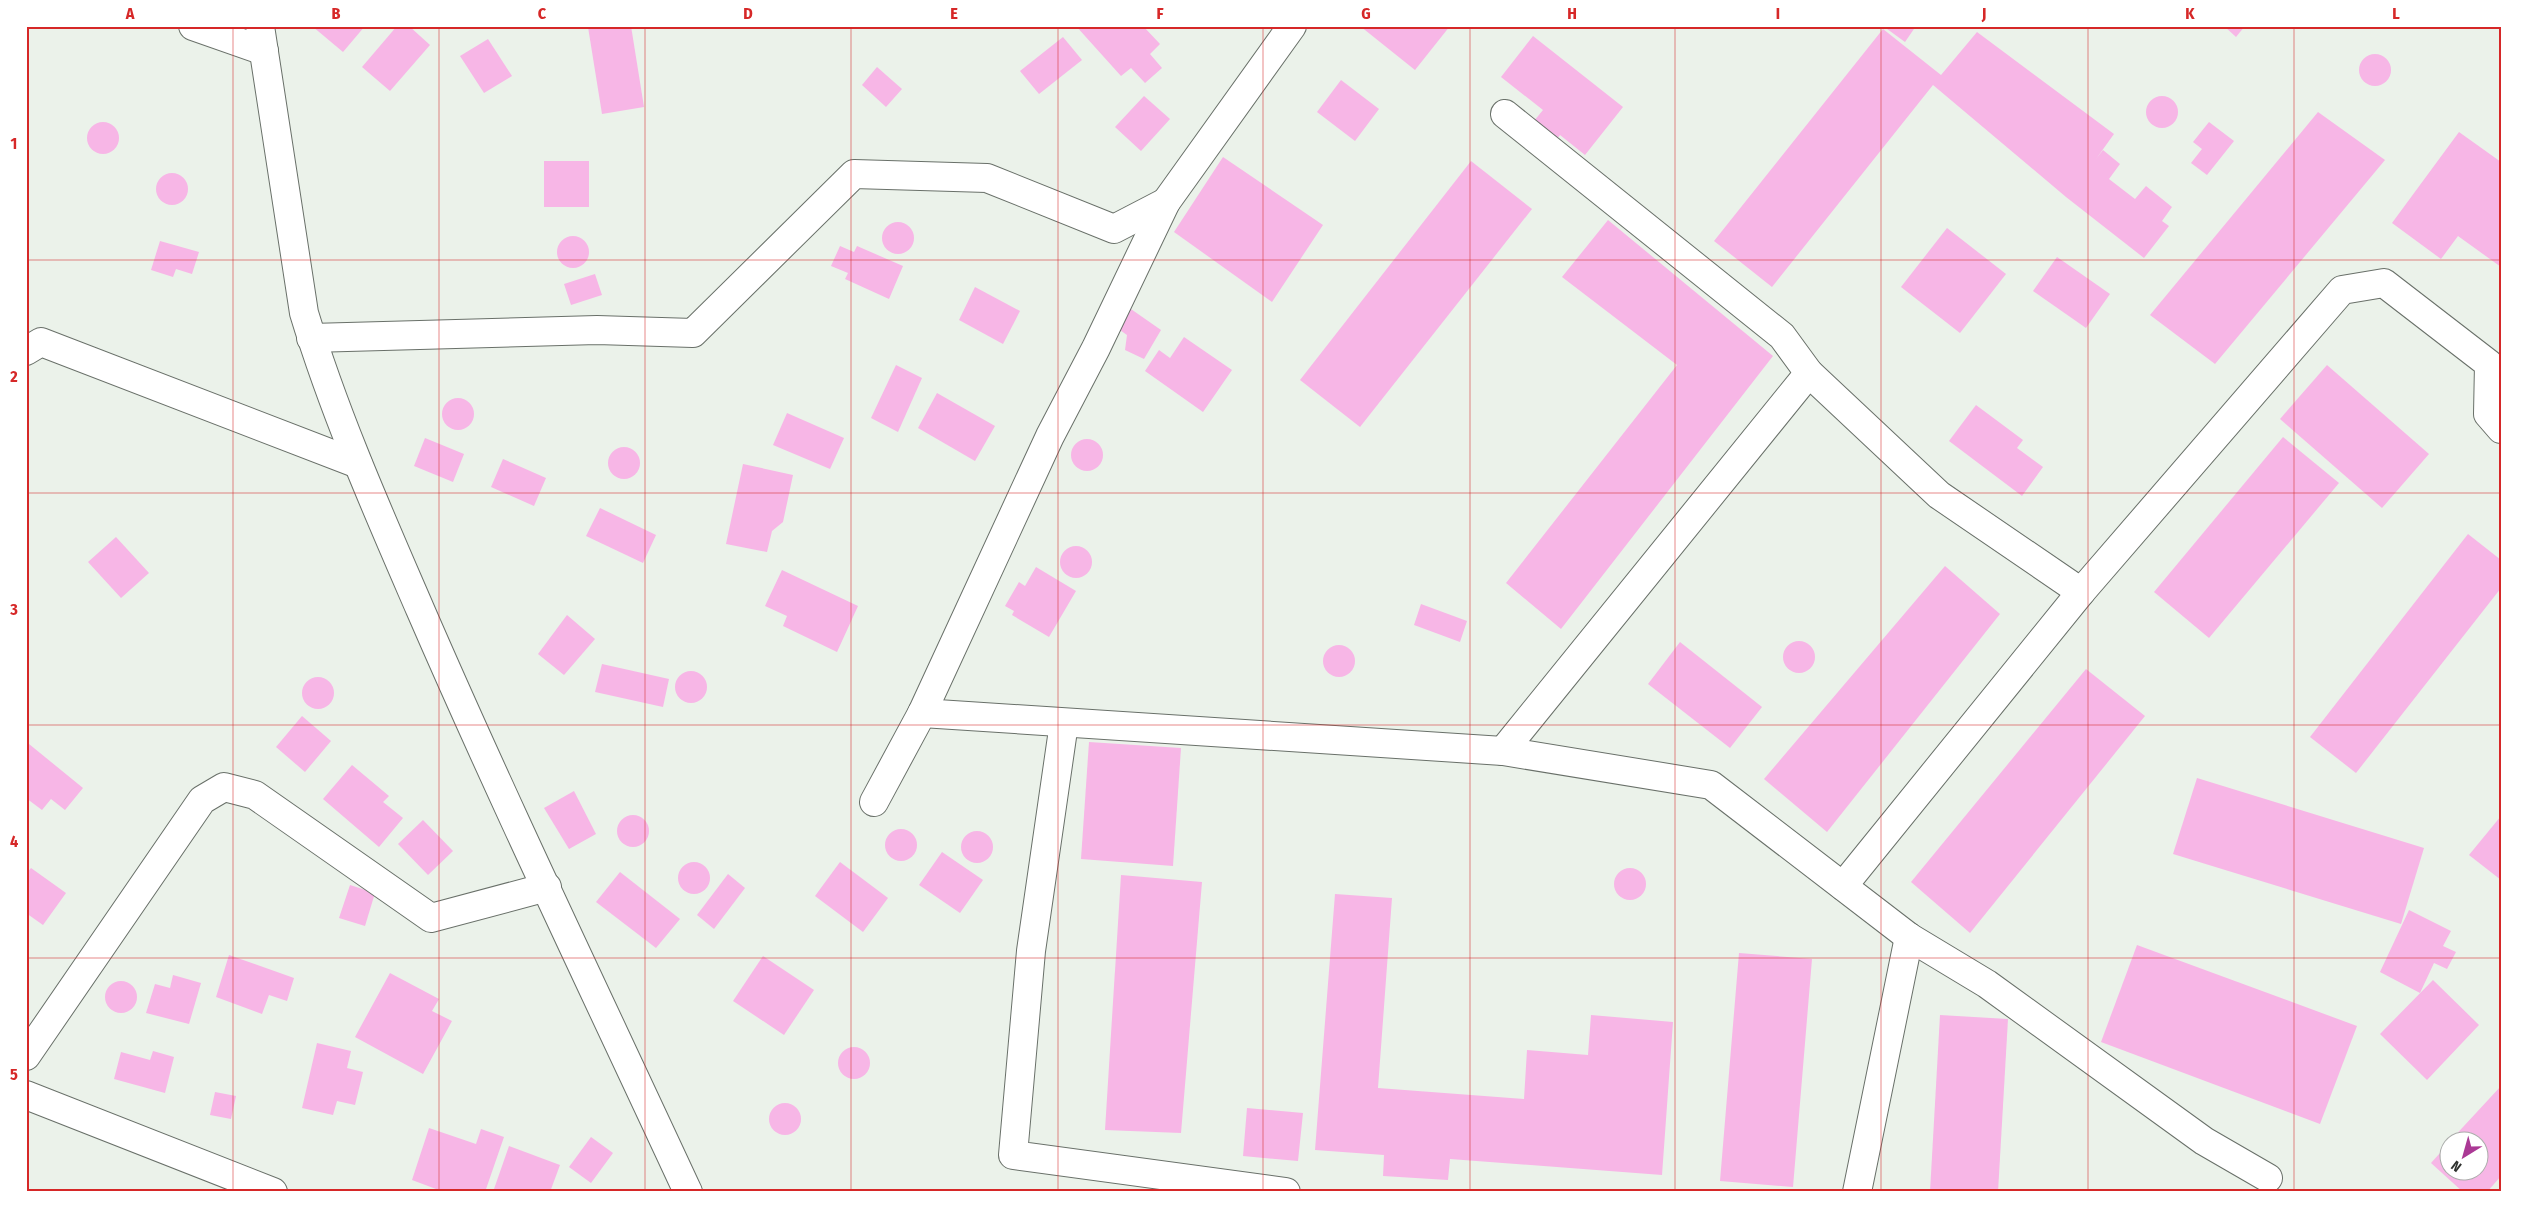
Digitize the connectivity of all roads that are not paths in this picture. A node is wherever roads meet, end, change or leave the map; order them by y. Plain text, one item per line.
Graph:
1 (193, 26) edge
2 (1292, 26) edge
3 (262, 39) edge
4 (1505, 114) dead end
5 (1166, 202) junction
6 (312, 338) junction
7 (26, 351) edge
8 (1809, 374) junction
9 (2496, 413) edge
10 (358, 464) junction
11 (2081, 592) junction
12 (922, 714) junction
13 (1064, 723) junction
14 (1503, 752) junction
15 (874, 802) dead end
16 (1843, 886) junction
17 (547, 887) junction
18 (1909, 937) junction
19 (26, 1056) edge
20 (26, 1095) edge
21 (2268, 1178) dead end
22 (273, 1192) edge
23 (688, 1192) edge
24 (1286, 1192) edge
25 (1858, 1192) edge

1 - 3 street
2 - 5 street
3 - 6 street
4 - 8 street
5 - 6 street
5 - 12 street
6 - 10 street
7 - 10 street
8 - 11 street
8 - 14 street
9 - 11 street
10 - 17 street
11 - 16 street
12 - 13 street
12 - 15 street
13 - 14 street
13 - 24 street
14 - 16 street
16 - 18 street
17 - 19 street
17 - 23 street
18 - 21 street
18 - 25 street
20 - 22 street

